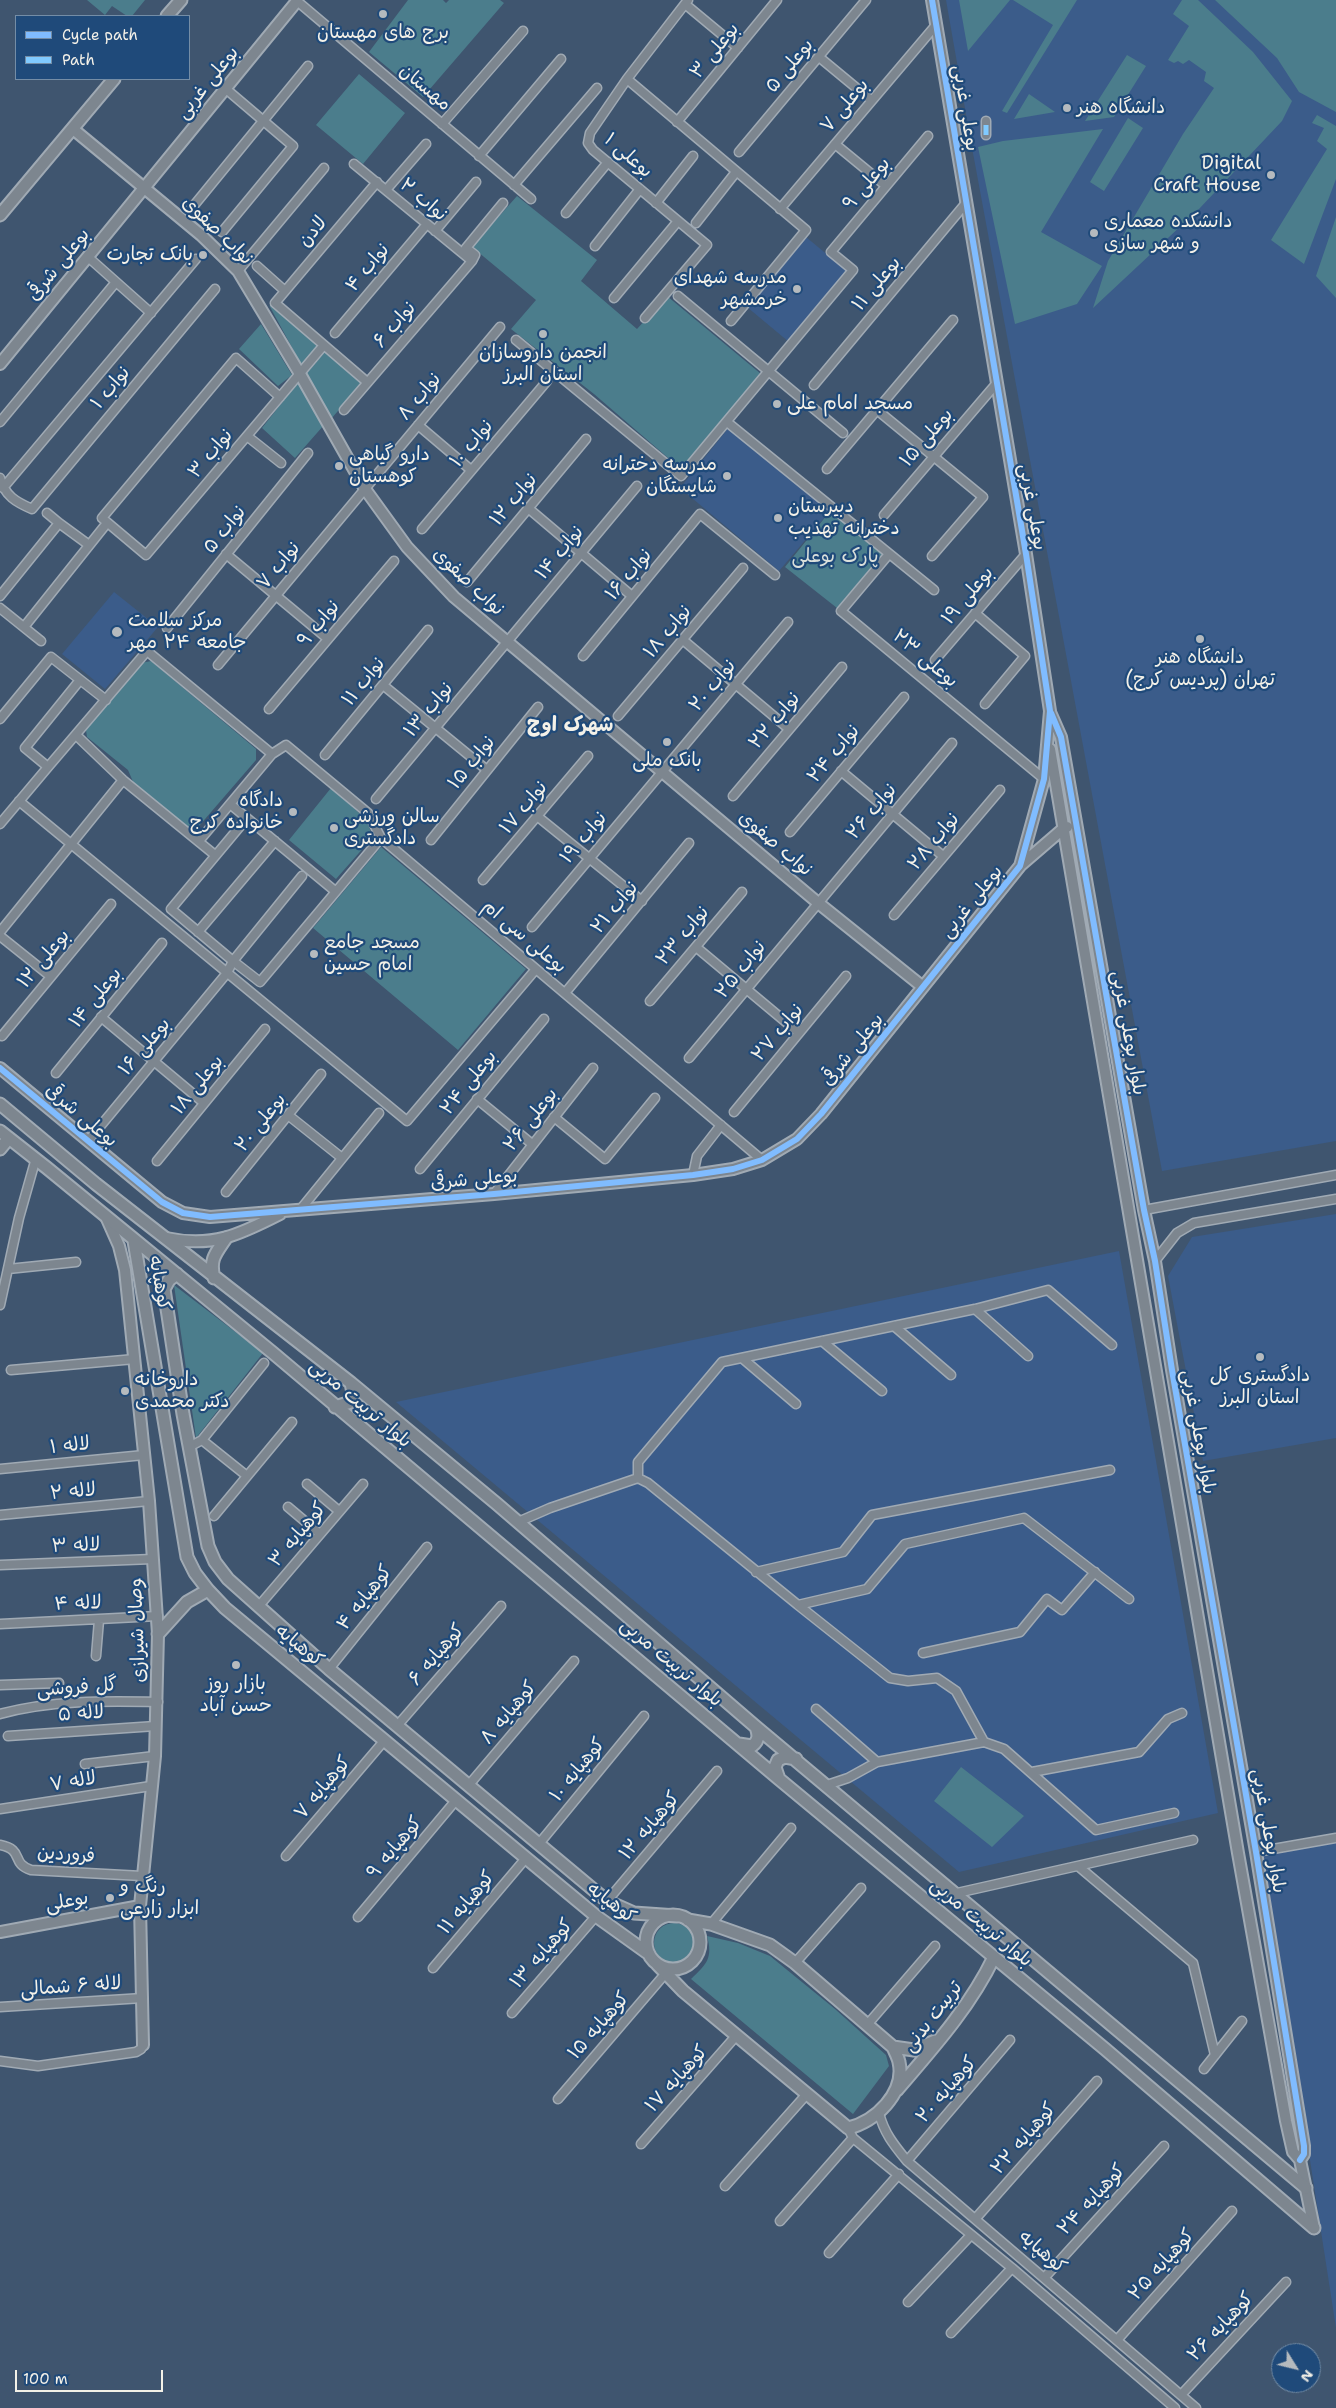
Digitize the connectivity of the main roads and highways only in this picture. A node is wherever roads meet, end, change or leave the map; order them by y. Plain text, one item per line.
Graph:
1 (181, 0) edge
2 (168, 15) edge
3 (113, 80) edge
4 (0, 215) edge
5 (0, 1104) edge
6 (4, 1135) edge
7 (0, 1150) edge
8 (226, 1238) road end
9 (134, 1241) junction
10 (140, 1273) junction
11 (177, 1274) junction
12 (214, 1278) junction
13 (164, 1290) junction
14 (351, 1384) junction
15 (335, 1407) junction
16 (183, 1414) junction
17 (164, 1416) junction
18 (186, 1429) junction
19 (168, 1435) junction
20 (208, 1590) junction
21 (158, 1634) road end
22 (397, 1726) junction
23 (756, 1727) junction
24 (384, 1741) junction
25 (738, 1744) junction
26 (796, 1759) junction
27 (779, 1779) junction
28 (683, 1918) junction
29 (649, 1954) junction
30 (994, 1957) junction
31 (657, 1964) junction
32 (1119, 2031) junction
33 (943, 2036) junction
34 (893, 2047) junction
35 (1105, 2049) junction
36 (893, 2094) junction
37 (1306, 2188) road end
38 (1314, 2228) road end

1 - 2 main road
3 - 4 main road
5 - 12 main road, بلوار تربیت مربی
6 - 7 main road
6 - 9 main road, بلوار تربیت مربی
8 - 12 main road
9 - 10 main road, کوهپایه
9 - 11 main road, بلوار تربیت مربی
10 - 13 main road
10 - 17 main road, کوهپایه
11 - 13 main road, کوهپایه
11 - 15 main road, بلوار تربیت مربی
12 - 14 main road, بلوار تربیت مربی
13 - 16 main road, کوهپایه
14 - 15 main road
14 - 23 main road, بلوار تربیت مربی
15 - 25 main road, بلوار تربیت مربی
16 - 17 main road
16 - 18 main road, کوهپایه
17 - 19 main road, کوهپایه
18 - 19 main road
18 - 22 main road, کوهپایه
19 - 20 main road, کوهپایه
20 - 21 main road
20 - 24 main road, کوهپایه
22 - 24 main road
22 - 28 main road, کوهپایه
23 - 25 main road
23 - 26 main road, بلوار تربیت مربی
24 - 29 main road, کوهپایه
25 - 27 main road, بلوار تربیت مربی
26 - 27 main road
26 - 32 main road, بلوار تربیت مربی
27 - 30 main road, بلوار تربیت مربی
28 - 29 main road
28 - 31 main road
28 - 34 main road, کوهپایه
29 - 31 main road, کوهپایه
30 - 33 main road, تربیت بدنی
30 - 35 main road, بلوار تربیت مربی
31 - 36 main road, کوهپایه
32 - 35 main road
32 - 37 main road, بلوار تربیت مربی
33 - 34 main road
33 - 36 main road, تربیت بدنی
34 - 36 main road
35 - 38 main road, بلوار تربیت مربی

